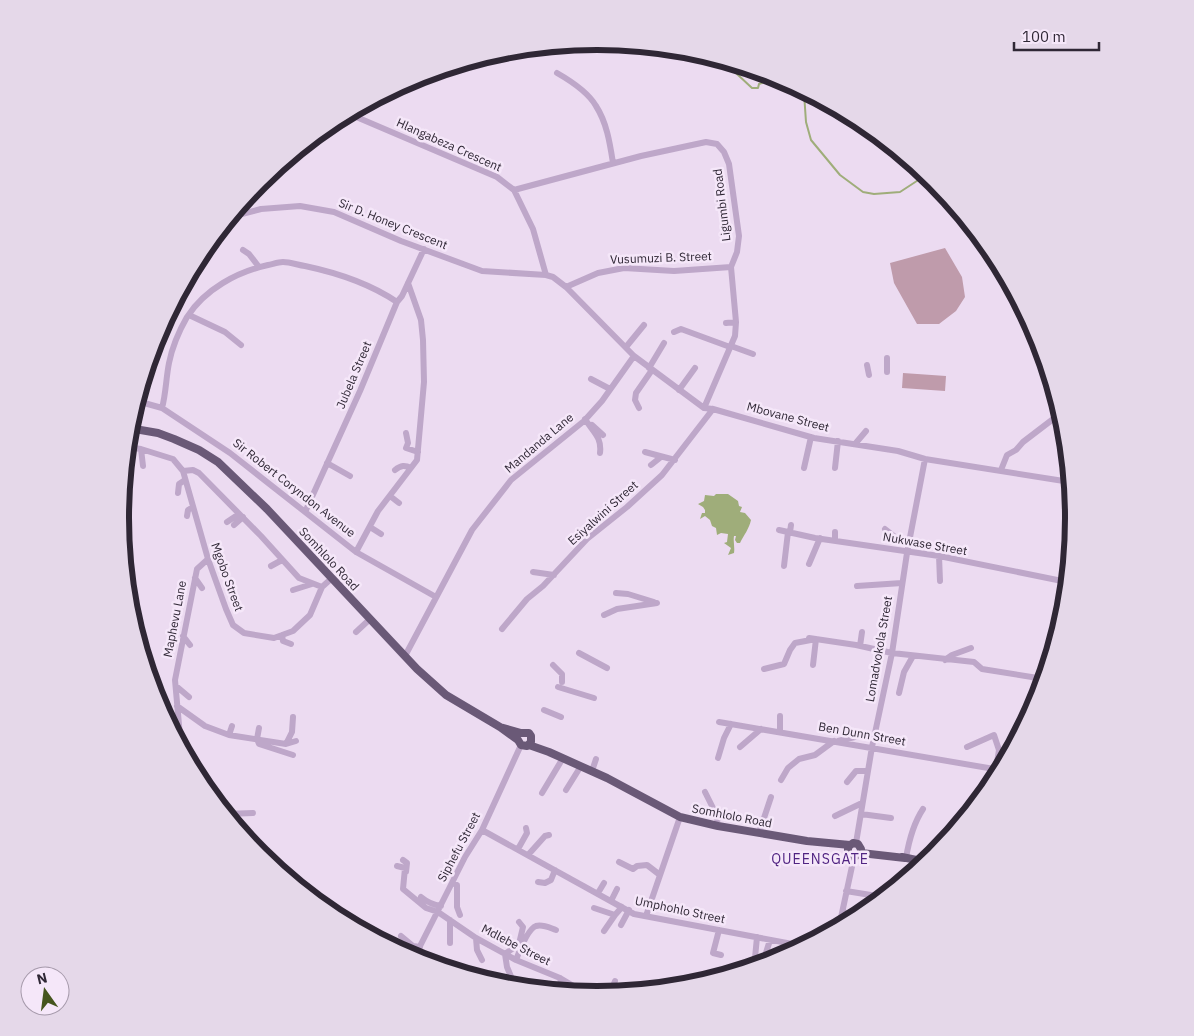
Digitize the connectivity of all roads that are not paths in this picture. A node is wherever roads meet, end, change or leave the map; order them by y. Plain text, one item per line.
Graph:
1 (557, 72) dead end
2 (361, 115) edge
3 (613, 163) junction
4 (514, 190) junction
5 (241, 214) edge
6 (424, 249) junction
7 (242, 250) dead end
8 (259, 267) junction
9 (731, 267) junction
10 (546, 275) junction
11 (408, 283) junction
12 (566, 287) junction
13 (397, 302) junction
14 (189, 315) junction
15 (736, 322) junction
16 (726, 323) dead end
17 (644, 325) dead end
18 (674, 332) dead end
19 (664, 343) dead end
20 (241, 345) dead end
21 (730, 346) junction
22 (626, 347) junction
23 (753, 354) dead end
24 (634, 356) junction
25 (887, 358) dead end
26 (867, 365) dead end
27 (695, 368) dead end
28 (650, 369) junction
29 (887, 372) dead end
30 (869, 375) dead end
31 (591, 379) dead end
32 (610, 389) junction
33 (679, 390) junction
34 (144, 403) edge
35 (162, 408) junction
36 (639, 408) dead end
37 (704, 408) junction
38 (713, 409) junction
39 (1054, 418) edge
40 (585, 419) junction
41 (138, 429) edge
42 (866, 431) dead end
43 (406, 433) dead end
44 (603, 435) dead end
45 (811, 437) junction
46 (838, 442) junction
47 (855, 444) junction
48 (134, 448) edge
49 (141, 449) junction
50 (418, 452) junction
51 (645, 452) dead end
52 (600, 453) dead end
53 (662, 457) junction
54 (925, 459) junction
55 (674, 460) junction
56 (327, 463) junction
57 (651, 465) dead end
58 (143, 466) dead end
59 (411, 468) junction
60 (804, 468) dead end
61 (835, 468) dead end
62 (395, 470) dead end
63 (1001, 470) junction
64 (183, 471) junction
65 (350, 476) dead end
66 (186, 480) junction
67 (1063, 481) edge
68 (178, 494) dead end
69 (390, 496) junction
70 (399, 503) dead end
71 (193, 507) junction
72 (306, 510) junction
73 (187, 516) dead end
74 (241, 516) junction
75 (231, 524) dead end
76 (791, 525) dead end
77 (370, 527) junction
78 (885, 529) dead end
79 (780, 530) dead end
80 (789, 532) junction
81 (836, 532) dead end
82 (381, 534) dead end
83 (820, 538) junction
84 (835, 541) junction
85 (909, 542) junction
86 (356, 552) junction
87 (907, 552) junction
88 (939, 556) junction
89 (208, 559) junction
90 (282, 560) junction
91 (809, 564) dead end
92 (271, 566) dead end
93 (784, 566) dead end
94 (533, 572) dead end
95 (554, 575) junction
96 (195, 578) junction
97 (332, 578) junction
98 (940, 581) dead end
99 (1061, 581) edge
100 (312, 584) junction
101 (902, 584) junction
102 (857, 586) dead end
103 (322, 587) junction
104 (202, 588) dead end
105 (293, 590) dead end
106 (616, 593) dead end
107 (436, 598) junction
108 (604, 615) dead end
109 (370, 619) junction
110 (502, 629) dead end
111 (356, 632) dead end
112 (862, 632) dead end
113 (282, 635) junction
114 (183, 636) junction
115 (812, 639) junction
116 (291, 644) dead end
117 (190, 646) dead end
118 (860, 646) junction
119 (971, 648) dead end
120 (579, 653) dead end
121 (892, 653) junction
122 (405, 656) junction
123 (913, 656) junction
124 (945, 660) junction
125 (553, 665) dead end
126 (813, 665) dead end
127 (607, 668) dead end
128 (764, 669) dead end
129 (1036, 678) edge
130 (176, 686) junction
131 (899, 693) dead end
132 (189, 697) dead end
133 (594, 698) dead end
134 (177, 706) junction
135 (544, 710) dead end
136 (293, 716) dead end
137 (561, 716) dead end
138 (780, 716) dead end
139 (719, 722) dead end
140 (177, 724) edge
141 (731, 724) junction
142 (232, 726) dead end
143 (259, 728) dead end
144 (761, 729) junction
145 (780, 732) junction
146 (229, 735) junction
147 (860, 736) dead end
148 (258, 739) junction
149 (296, 741) dead end
150 (524, 741) junction
151 (835, 741) junction
152 (286, 744) junction
153 (740, 747) dead end
154 (872, 747) junction
155 (967, 747) dead end
156 (293, 755) dead end
157 (999, 757) edge
158 (563, 758) junction
159 (718, 758) dead end
160 (596, 759) dead end
161 (581, 766) junction
162 (992, 769) edge
163 (592, 771) junction
164 (868, 771) junction
165 (782, 780) dead end
166 (847, 782) dead end
167 (566, 790) dead end
168 (705, 792) dead end
169 (542, 793) dead end
170 (771, 797) dead end
171 (862, 803) junction
172 (923, 809) dead end
173 (253, 813) dead end
174 (234, 814) edge
175 (861, 814) junction
176 (835, 816) dead end
177 (680, 817) junction
178 (890, 818) dead end
179 (716, 826) junction
180 (526, 828) dead end
181 (482, 830) junction
182 (759, 833) junction
183 (549, 835) dead end
184 (855, 849) junction
185 (518, 850) junction
186 (528, 855) junction
187 (905, 858) junction
188 (403, 860) dead end
189 (916, 860) edge
190 (619, 862) dead end
191 (397, 866) dead end
192 (555, 870) junction
193 (406, 872) junction
194 (660, 875) junction
195 (538, 882) dead end
196 (452, 883) junction
197 (604, 883) dead end
198 (617, 889) dead end
199 (846, 891) junction
200 (598, 894) junction
201 (873, 895) edge
202 (421, 897) dead end
203 (611, 901) junction
204 (622, 906) junction
205 (594, 908) dead end
206 (440, 909) junction
207 (843, 909) junction
208 (629, 910) junction
209 (845, 914) edge
210 (460, 915) dead end
211 (615, 915) junction
212 (646, 916) junction
213 (841, 917) edge
214 (450, 920) junction
215 (519, 922) dead end
216 (621, 925) dead end
217 (556, 930) dead end
218 (719, 930) junction
219 (604, 931) dead end
220 (401, 936) dead end
221 (756, 937) junction
222 (476, 938) junction
223 (770, 940) junction
224 (450, 943) dead end
225 (791, 944) edge
226 (420, 947) junction
227 (418, 950) edge
228 (505, 954) junction
229 (766, 954) edge
230 (721, 955) dead end
231 (755, 958) edge
232 (482, 960) dead end
233 (516, 960) junction
234 (512, 978) edge
235 (560, 978) junction
236 (615, 982) dead end
237 (562, 985) edge
238 (572, 985) edge
239 (613, 985) edge

1 - 3 street
2 - 4 street, Hlangabeza Crescent
3 - 4 street, Ligumbi Road
3 - 9 street, Ligumbi Road
4 - 10 street, Hlangabeza Crescent
5 - 6 street, Sir D. Honey Crescent
6 - 10 street, Sir D. Honey Crescent
6 - 11 street, Jubela Street
7 - 8 street
8 - 13 street
8 - 14 street
9 - 12 street, Vusumuzi B. Street
9 - 15 street, Ligumbi Road
10 - 12 street, Mbovane Street
11 - 13 street, Jubela Street
11 - 50 street
12 - 22 street, Mbovane Street
13 - 56 street, Jubela Street
14 - 20 street
14 - 35 street
15 - 16 street
15 - 21 street, Ligumbi Road
17 - 22 street
18 - 21 street
19 - 28 street
21 - 23 street
21 - 37 street, Ligumbi Road
22 - 24 street, Mbovane Street
24 - 28 street, Mbovane Street
24 - 32 street, Mandanda Lane
25 - 29 street
26 - 30 street
27 - 33 street
28 - 33 street, Mbovane Street
28 - 36 street
31 - 32 street
32 - 40 street, Mandanda Lane
33 - 37 street, Mbovane Street
34 - 35 street, Sir Robert Coryndon Avenue
35 - 72 street, Sir Robert Coryndon Avenue
37 - 38 street, Mbovane Street
38 - 45 street, Mbovane Street
38 - 55 street, Esiyalwini Street
39 - 63 street
40 - 44 street
40 - 52 street
40 - 107 street, Mandanda Lane
41 - 97 main road, Somhlolo Road
42 - 47 street
43 - 50 street
45 - 46 street, Mbovane Street
45 - 60 street
46 - 47 street, Mbovane Street
46 - 61 street
47 - 54 street, Mbovane Street
48 - 49 street
49 - 58 street
49 - 64 street
50 - 59 street
51 - 53 street
53 - 55 street
53 - 57 street
54 - 63 street, Mbovane Street
54 - 85 street, Lomadvokola Street
55 - 95 street, Esiyalwini Street
56 - 65 street
56 - 72 street, Jubela Street
59 - 62 street
59 - 69 street
63 - 67 street, Mbovane Street
64 - 66 street, Mgobo Street
64 - 74 street
66 - 68 street
66 - 71 street, Mgobo Street
69 - 70 street
69 - 77 street
71 - 73 street
71 - 89 street, Mgobo Street
72 - 86 street, Sir Robert Coryndon Avenue
74 - 75 street
74 - 90 street
76 - 80 street
77 - 82 street
77 - 86 street
78 - 85 street
79 - 80 street, Nukwase Street
80 - 83 street, Nukwase Street
80 - 93 street
81 - 84 street
83 - 84 street, Nukwase Street
83 - 91 street
84 - 87 street, Nukwase Street
85 - 87 street, Lomadvokola Street
86 - 107 street, Sir Robert Coryndon Avenue
87 - 88 street, Nukwase Street
87 - 101 street, Lomadvokola Street
88 - 98 street
88 - 99 street, Nukwase Street
89 - 96 street, Maphevu Lane
89 - 113 street, Mgobo Street
90 - 92 street
90 - 100 street
94 - 95 street
95 - 110 street, Esiyalwini Street
96 - 104 street
96 - 114 street, Maphevu Lane
97 - 103 street
97 - 109 main road, Somhlolo Road
100 - 103 street
100 - 105 street
101 - 102 street
101 - 121 street, Lomadvokola Street
103 - 113 street
106 - 108 street
107 - 122 street, Mandanda Lane
109 - 111 street
109 - 122 main road, Somhlolo Road
112 - 118 street
113 - 116 street
114 - 117 street
114 - 130 street, Maphevu Lane
115 - 118 street
115 - 126 street
115 - 128 street
118 - 121 street
119 - 124 street
120 - 127 street
121 - 123 street
121 - 154 street, Lomadvokola Street
122 - 150 main road, Somhlolo Road
123 - 124 street
123 - 131 street
124 - 129 street
125 - 133 street
130 - 132 street
130 - 134 street, Maphevu Lane
134 - 140 street, Maphevu Lane
134 - 146 street
135 - 137 street
136 - 152 street
138 - 145 street
139 - 141 street, Ben Dunn Street
141 - 144 street, Ben Dunn Street
141 - 159 street
142 - 146 street
143 - 148 street
144 - 145 street, Ben Dunn Street
144 - 153 street
145 - 151 street, Ben Dunn Street
146 - 148 street
147 - 151 street
148 - 152 street
148 - 156 street
149 - 152 street
150 - 158 main road, Somhlolo Road
150 - 181 street, Siphefu Street
151 - 154 street, Ben Dunn Street
151 - 165 street
154 - 162 street, Ben Dunn Street
154 - 164 street, Lomadvokola Street
155 - 157 street
158 - 161 main road, Somhlolo Road
158 - 169 street
160 - 163 street
161 - 163 main road, Somhlolo Road
161 - 167 street
163 - 177 main road, Somhlolo Road
164 - 166 street
164 - 171 street, Lomadvokola Street
168 - 179 street
170 - 182 street
171 - 175 street, Lomadvokola Street
171 - 176 street
172 - 187 street
173 - 174 street
175 - 178 street
175 - 184 street, Lomadvokola Street
177 - 179 main road, Somhlolo Road
177 - 194 street
179 - 182 main road, Somhlolo Road
180 - 185 street
181 - 185 street, Umphohlo Street
181 - 196 street, Siphefu Street
182 - 184 main road, Somhlolo Road
183 - 186 street
184 - 187 main road, Somhlolo Road
184 - 199 street, Lomadvokola Street
185 - 186 street, Umphohlo Street
186 - 192 street, Umphohlo Street
187 - 189 main road, Somhlolo Road
188 - 193 street
190 - 194 street
191 - 193 street
192 - 195 street
192 - 200 street, Umphohlo Street
193 - 206 street
194 - 212 street
196 - 206 street, Siphefu Street
196 - 210 street
197 - 200 street
198 - 203 street
199 - 201 street
199 - 207 street, Lomadvokola Street
200 - 203 street, Umphohlo Street
202 - 206 street
203 - 204 street, Umphohlo Street
204 - 208 street, Umphohlo Street
204 - 211 street
205 - 211 street
206 - 214 street, Mdlebe Street
206 - 226 street, Siphefu Street
207 - 209 street
207 - 213 street, Lomadvokola Street
208 - 212 street, Umphohlo Street
208 - 216 street
211 - 219 street
212 - 218 street, Umphohlo Street
214 - 222 street, Mdlebe Street
214 - 224 street
215 - 228 street
217 - 233 street
218 - 221 street, Umphohlo Street
218 - 230 street
220 - 226 street
221 - 223 street, Umphohlo Street
221 - 231 street
222 - 228 street, Mdlebe Street
222 - 232 street
223 - 225 street, Umphohlo Street
223 - 229 street
226 - 227 street, Siphefu Street
228 - 233 street, Mdlebe Street
228 - 234 street
233 - 235 street, Mdlebe Street
235 - 237 street
235 - 238 street, Mdlebe Street
236 - 239 street

